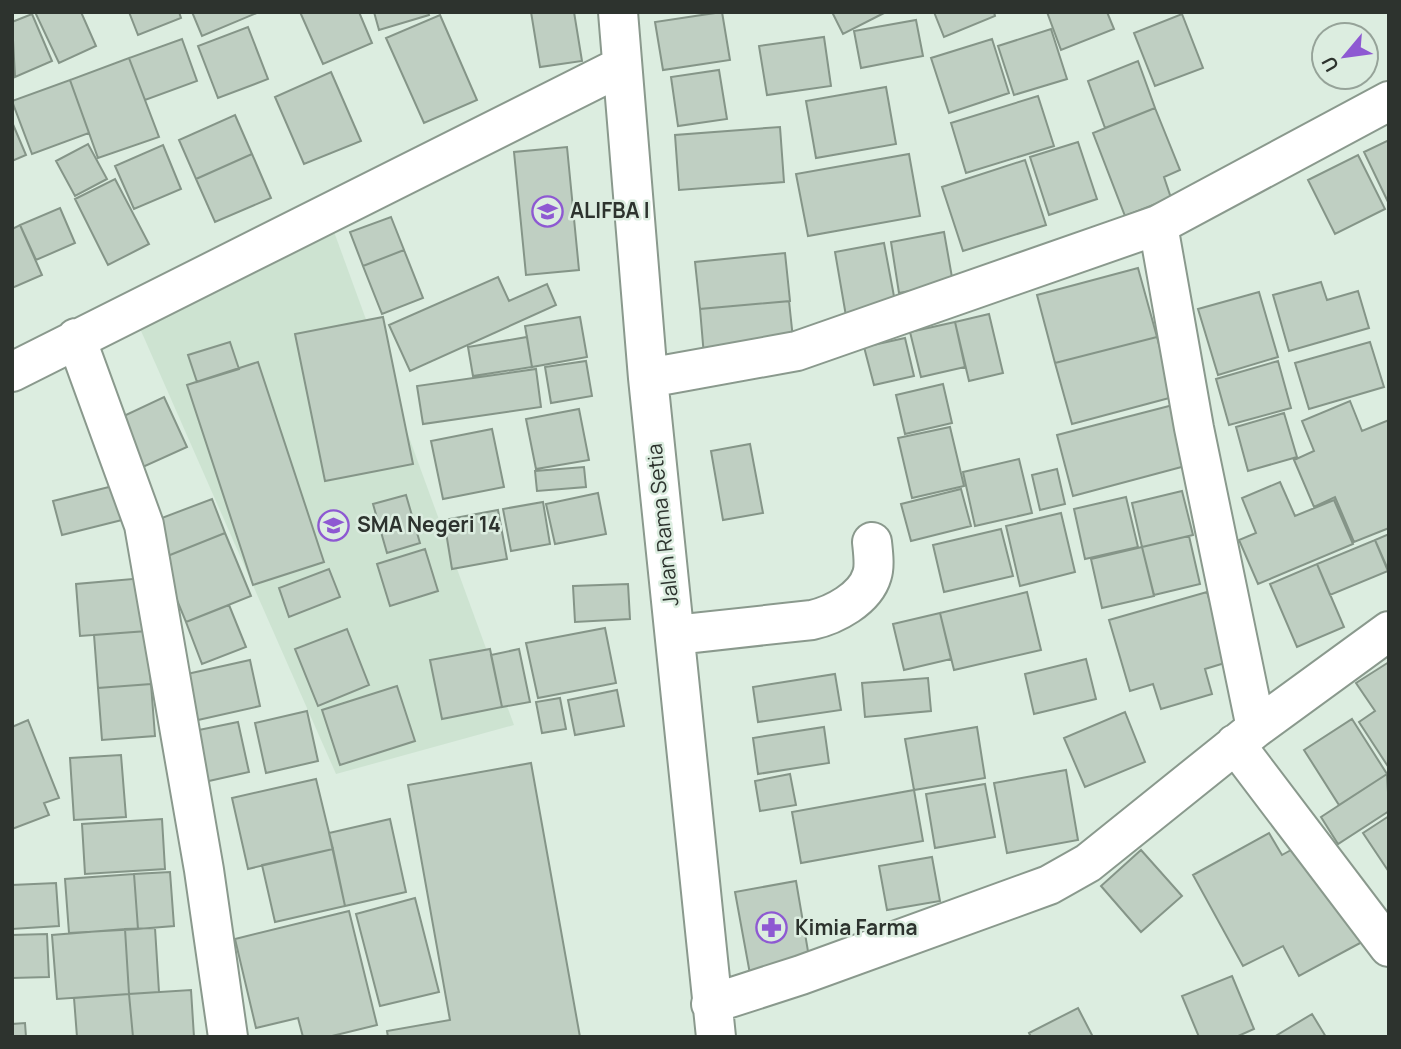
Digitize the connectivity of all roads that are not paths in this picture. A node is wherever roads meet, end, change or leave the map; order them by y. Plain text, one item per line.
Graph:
1 (618, 12) edge
2 (622, 66) junction
3 (1389, 101) edge
4 (1158, 225) junction
5 (76, 338) junction
6 (12, 372) edge
7 (648, 379) junction
8 (872, 542) dead end
9 (1389, 631) edge
10 (674, 635) junction
11 (1246, 736) junction
12 (1389, 947) edge
13 (713, 1020) edge
14 (228, 1037) edge

1 - 2 street, Jalan Rama Setia
2 - 5 street
2 - 7 street, Jalan Rama Setia
3 - 4 street
4 - 7 street
4 - 11 street
5 - 6 street
5 - 14 street
7 - 10 street, Jalan Rama Setia
8 - 10 street
9 - 11 street
10 - 13 street, Jalan Rama Setia
11 - 12 street
11 - 13 street

